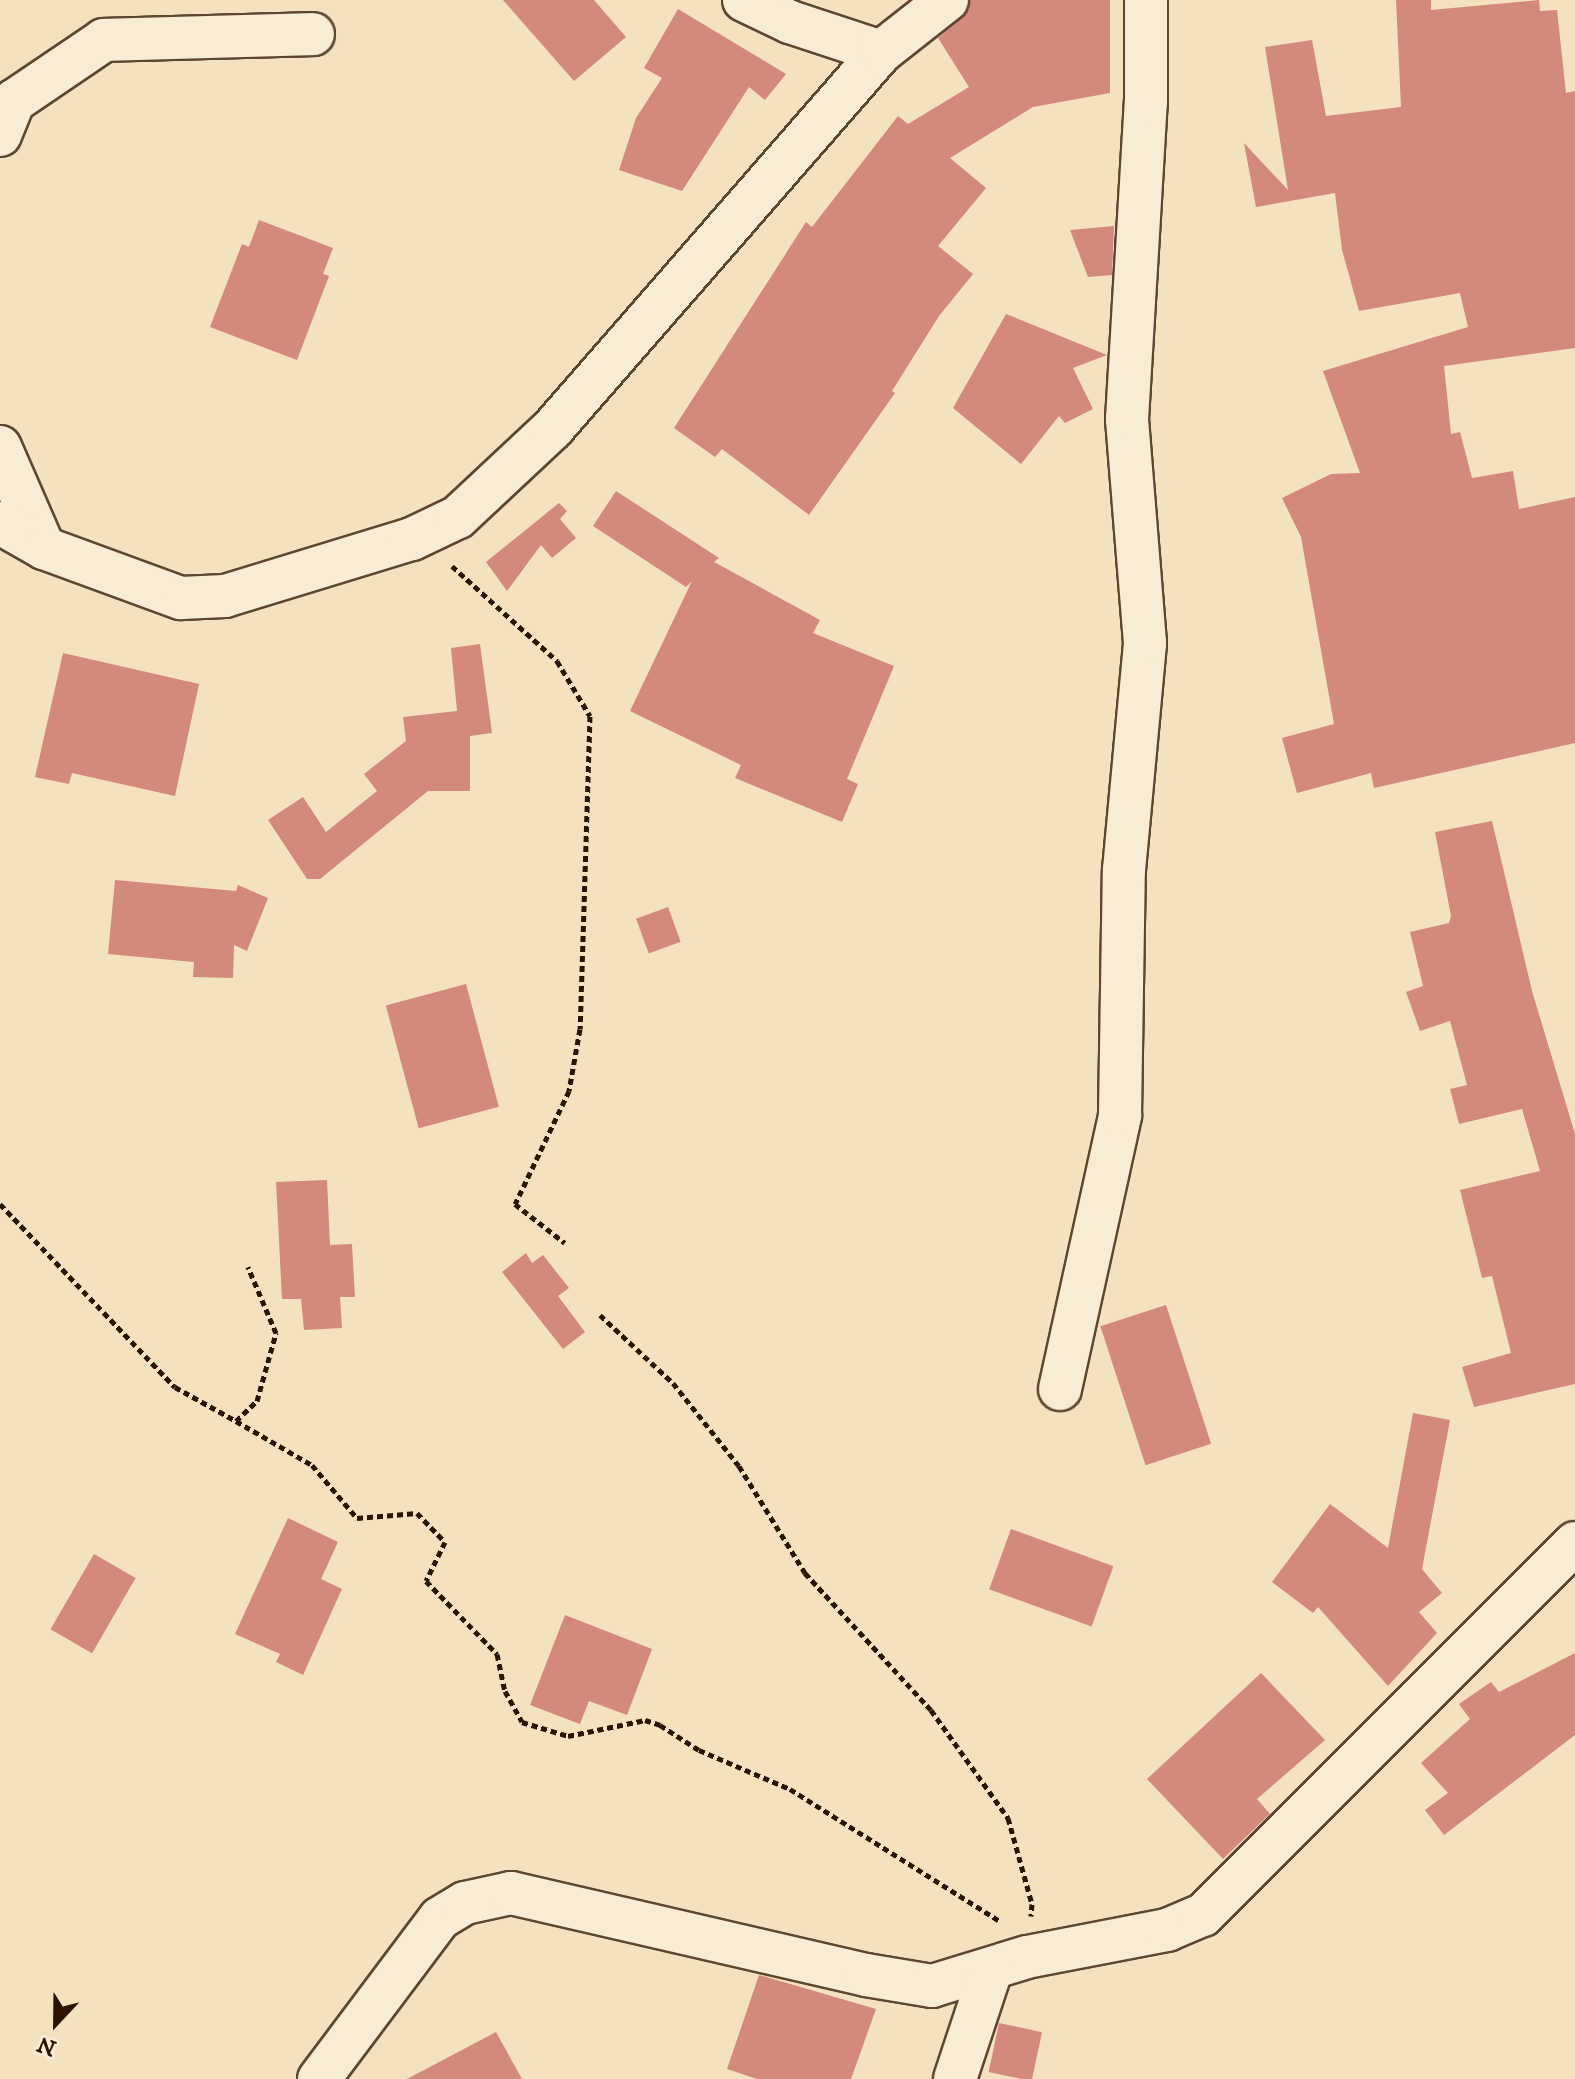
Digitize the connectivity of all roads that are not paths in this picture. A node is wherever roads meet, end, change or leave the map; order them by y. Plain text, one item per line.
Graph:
1 (744, 0) edge
2 (947, 0) edge
3 (1146, 0) edge
4 (313, 34) dead end
5 (881, 52) junction
6 (0, 135) edge
7 (0, 447) edge
8 (0, 523) edge
9 (44, 548) junction
10 (1060, 1389) dead end
11 (1575, 1543) edge
12 (1009, 1964) junction
13 (319, 2079) edge
14 (955, 2079) edge

1 - 5 street
2 - 5 street
3 - 10 street
4 - 6 street
5 - 9 street
7 - 9 street
8 - 9 street
11 - 12 street
12 - 13 street
12 - 14 street

